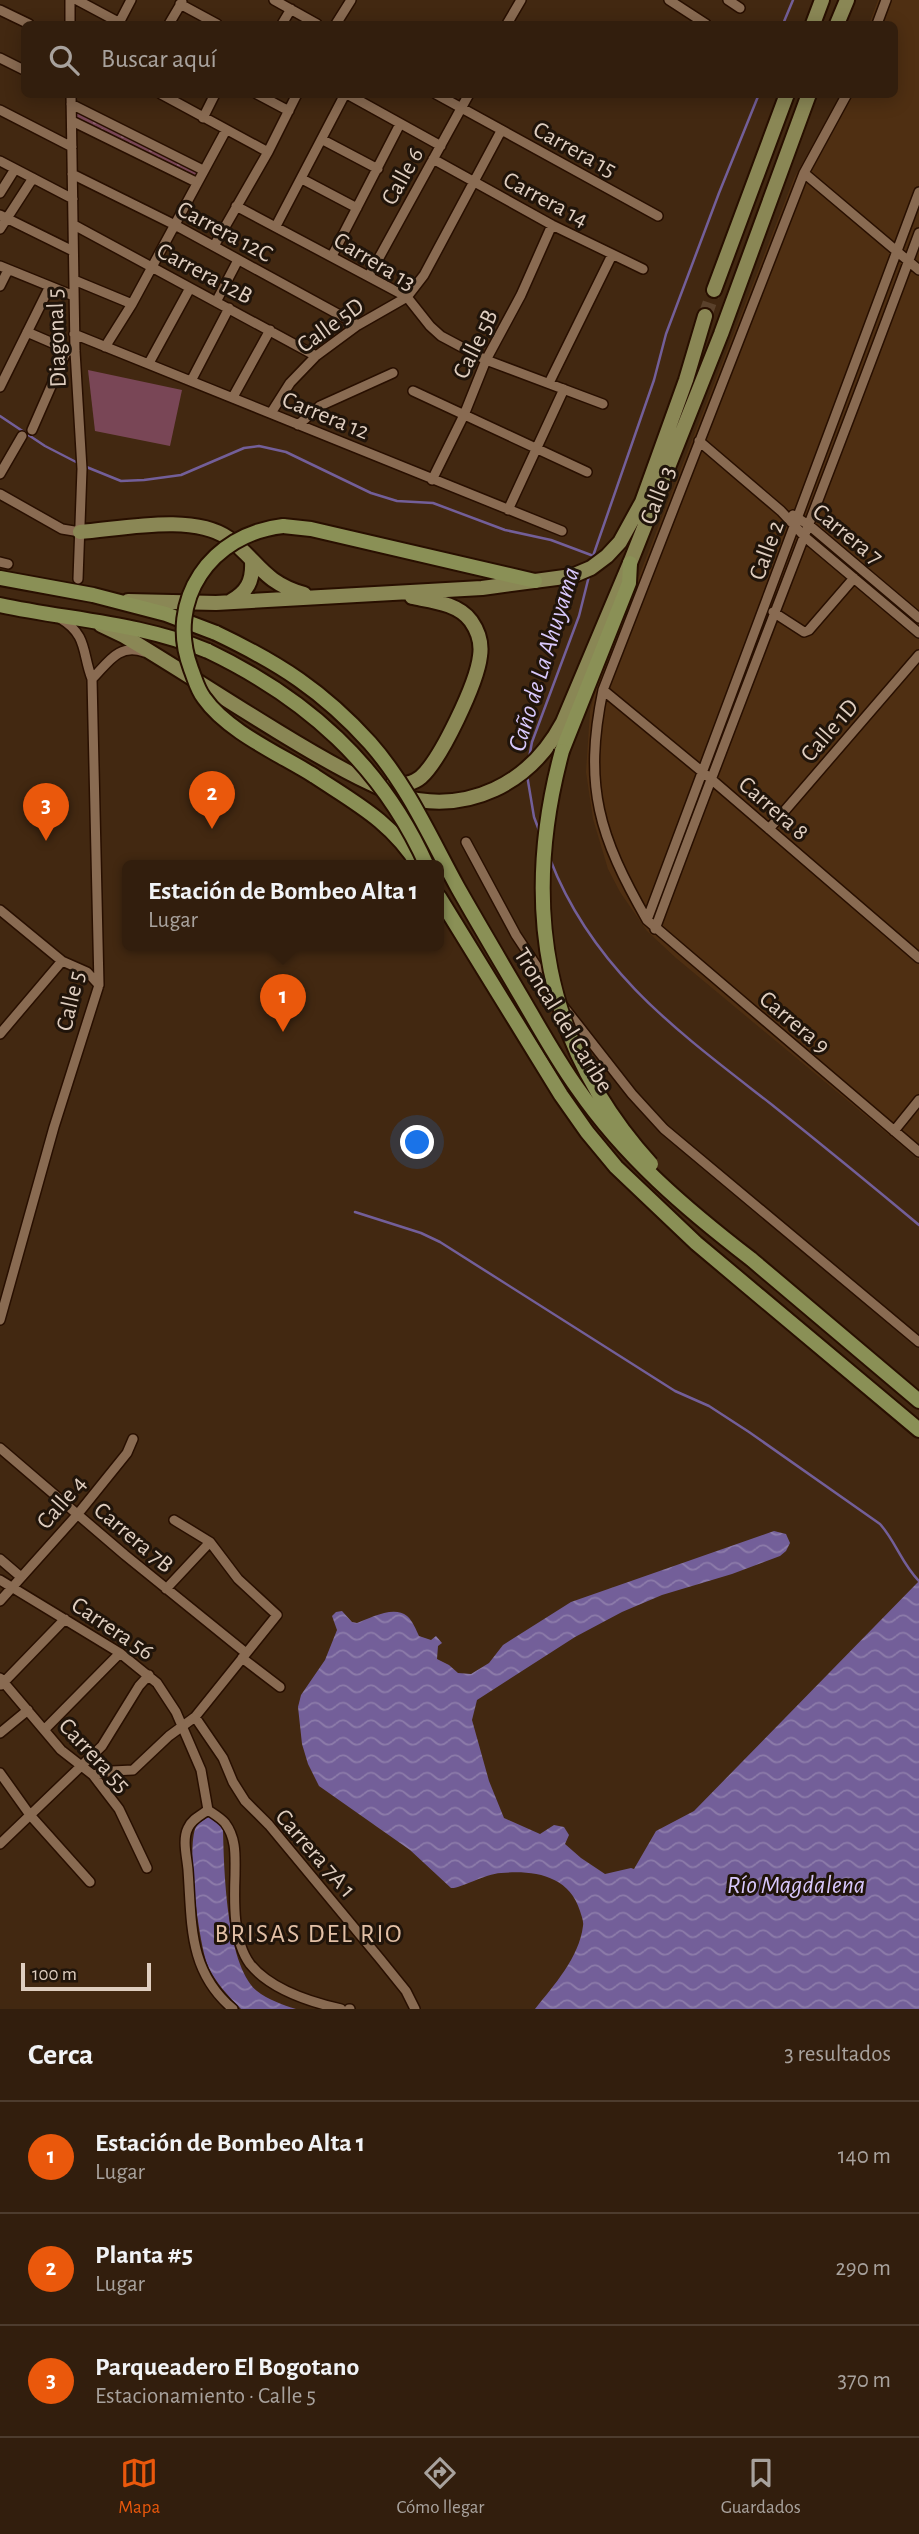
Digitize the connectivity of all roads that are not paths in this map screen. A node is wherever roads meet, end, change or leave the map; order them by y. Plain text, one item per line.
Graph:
1 (70, 0) edge
2 (77, 0) edge
3 (131, 0) edge
4 (274, 0) edge
5 (351, 0) edge
6 (521, 0) edge
7 (669, 0) edge
8 (728, 0) edge
9 (822, 0) edge
10 (847, 0) edge
11 (886, 0) edge
12 (181, 2) edge
13 (740, 8) dead end
14 (290, 9) junction
15 (0, 10) edge
16 (23, 21) edge
17 (70, 21) edge
18 (115, 21) edge
19 (121, 21) edge
20 (171, 21) edge
21 (201, 21) edge
22 (284, 21) edge
23 (312, 21) edge
24 (338, 21) edge
25 (509, 21) edge
26 (701, 21) edge
27 (814, 21) edge
28 (838, 21) edge
29 (878, 21) edge
30 (0, 58) edge
31 (21, 68) edge
32 (167, 98) edge
33 (213, 98) edge
34 (265, 98) edge
35 (295, 98) edge
36 (344, 98) edge
37 (353, 98) edge
38 (443, 98) edge
39 (467, 98) edge
40 (786, 98) edge
41 (808, 98) edge
42 (845, 98) edge
43 (71, 99) edge
44 (461, 109) junction
45 (0, 110) edge
46 (289, 111) junction
47 (203, 118) junction
48 (72, 121) junction
49 (400, 124) junction
50 (226, 130) junction
51 (501, 131) junction
52 (323, 140) junction
53 (441, 146) junction
54 (72, 147) junction
55 (268, 152) junction
56 (433, 159) junction
57 (0, 161) edge
58 (15, 169) junction
59 (378, 169) junction
60 (203, 170) junction
61 (804, 173) junction
62 (72, 174) junction
63 (33, 178) junction
64 (302, 179) junction
65 (473, 181) junction
66 (197, 182) junction
67 (919, 192) edge
68 (0, 193) edge
69 (73, 199) junction
70 (236, 206) junction
71 (357, 208) junction
72 (658, 216) dead end
73 (3, 217) edge
74 (74, 225) junction
75 (175, 225) junction
76 (552, 225) junction
77 (276, 226) junction
78 (0, 229) edge
79 (919, 233) edge
80 (214, 246) junction
81 (73, 251) junction
82 (896, 251) junction
83 (332, 256) junction
84 (612, 256) junction
85 (238, 260) junction
86 (908, 261) junction
87 (152, 266) junction
88 (4, 268) edge
89 (643, 269) dead end
90 (919, 271) edge
91 (369, 276) junction
92 (74, 280) junction
93 (0, 286) edge
94 (48, 288) junction
95 (190, 288) junction
96 (714, 290) tunnel mouth
97 (74, 296) junction
98 (407, 298) junction
99 (216, 302) junction
100 (132, 304) junction
101 (229, 308) junction
102 (705, 316) tunnel mouth
103 (358, 325) junction
104 (270, 330) junction
105 (27, 332) junction
106 (74, 334) junction
107 (105, 346) junction
108 (71, 351) junction
109 (316, 356) junction
110 (486, 360) junction
111 (149, 363) junction
112 (393, 373) dead end
113 (191, 381) junction
114 (549, 383) junction
115 (0, 387) edge
116 (564, 389) junction
117 (414, 391) dead end
118 (233, 397) junction
119 (603, 404) dead end
120 (271, 413) junction
121 (464, 415) junction
122 (298, 425) junction
123 (32, 430) dead end
124 (22, 436) dead end
125 (699, 441) junction
126 (538, 448) junction
127 (587, 472) dead end
128 (0, 474) edge
129 (432, 480) junction
130 (0, 495) edge
131 (508, 510) junction
132 (781, 511) junction
133 (798, 517) junction
134 (810, 526) junction
135 (794, 528) junction
136 (562, 531) dead end
137 (80, 532) junction
138 (805, 537) junction
139 (252, 562) junction
140 (630, 563) junction
141 (0, 578) edge
142 (854, 578) junction
143 (78, 579) dead end
144 (535, 581) junction
145 (390, 593) junction
146 (93, 595) junction
147 (313, 596) junction
148 (231, 601) junction
149 (0, 604) edge
150 (765, 609) junction
151 (776, 614) junction
152 (55, 615) junction
153 (919, 618) edge
154 (87, 619) junction
155 (919, 633) edge
156 (919, 655) edge
157 (157, 656) junction
158 (92, 679) junction
159 (603, 690) junction
160 (702, 772) junction
161 (710, 779) junction
162 (379, 787) junction
163 (769, 829) junction
164 (467, 845) dead end
165 (415, 860) edge
166 (424, 860) edge
167 (443, 860) edge
168 (444, 861) edge
169 (444, 908) edge
170 (0, 911) edge
171 (647, 920) junction
172 (655, 929) junction
173 (919, 958) edge
174 (62, 961) junction
175 (99, 985) junction
176 (0, 1034) edge
177 (919, 1100) edge
178 (894, 1131) junction
179 (919, 1152) edge
180 (751, 1259) junction
181 (0, 1320) edge
182 (919, 1342) edge
183 (919, 1401) edge
184 (919, 1430) edge
185 (133, 1439) dead end
186 (0, 1448) edge
187 (77, 1515) junction
188 (174, 1520) dead end
189 (210, 1542) junction
190 (0, 1559) edge
191 (21, 1577) junction
192 (0, 1580) edge
193 (13, 1587) junction
194 (166, 1589) junction
195 (0, 1601) edge
196 (65, 1619) junction
197 (120, 1653) junction
198 (244, 1656) junction
199 (149, 1675) junction
200 (1, 1682) edge
201 (280, 1687) dead end
202 (28, 1710) junction
203 (195, 1717) junction
204 (182, 1726) junction
205 (45, 1729) junction
206 (0, 1734) edge
207 (81, 1767) junction
208 (0, 1773) edge
209 (93, 1775) junction
210 (208, 1810) junction
211 (30, 1815) junction
212 (0, 1844) edge
213 (148, 1868) dead end
214 (90, 1882) dead end
215 (233, 2009) edge
216 (341, 2009) edge
217 (415, 2009) edge

1 - 17 street
2 - 18 street
3 - 19 street
4 - 14 street
5 - 24 street
6 - 25 street
7 - 26 street
8 - 13 street
9 - 27 main road
10 - 28 main road
11 - 29 street
12 - 20 street
12 - 21 street
14 - 22 street
14 - 23 street
15 - 16 street
30 - 31 street
32 - 47 street
33 - 47 street
34 - 46 street
35 - 46 street
36 - 52 street
37 - 49 street
38 - 44 street, Carrera 15
39 - 44 street, Calle 6
40 - 96 main road
41 - 140 main road
42 - 61 street, Calle 3
43 - 48 street, Diagonal 5
43 - 60 street
44 - 51 street, Carrera 15
44 - 53 street, Calle 6
45 - 54 street
46 - 55 street
47 - 50 street
48 - 54 street, Diagonal 5
48 - 66 street
49 - 53 street
49 - 59 street
50 - 55 street
50 - 60 street
51 - 65 street, Calle 5D
51 - 72 street, Carrera 15
52 - 59 street
52 - 64 street
53 - 56 street, Calle 6
54 - 62 street, Diagonal 5
55 - 70 street
56 - 65 street, Carrera 14
56 - 91 street, Calle 6
57 - 58 street
58 - 63 street
58 - 68 street
59 - 71 street
60 - 66 street
61 - 82 street
61 - 125 street, Calle 3
62 - 69 street, Diagonal 5
62 - 75 street, Carrera 12C
63 - 69 street
63 - 73 street
64 - 71 street
64 - 77 street
65 - 76 street, Carrera 14
65 - 98 street, Calle 5D
66 - 75 street
67 - 82 street, Calle 2
69 - 74 street, Diagonal 5
70 - 77 street, Carrera 13
70 - 80 street
71 - 83 street
73 - 78 street
73 - 81 street
74 - 81 street, Diagonal 5
74 - 87 street, Carrera 12B
75 - 80 street, Carrera 12C
75 - 87 street
76 - 84 street, Carrera 14
76 - 110 street, Calle 5B
77 - 83 street, Carrera 13
79 - 86 street, Calle 2
80 - 85 street, Carrera 12C
81 - 92 street, Diagonal 5
82 - 86 street
82 - 133 street, Calle 2
83 - 91 street, Carrera 13
84 - 89 street, Carrera 14
84 - 114 street
85 - 99 street
85 - 103 street, Carrera 12C
86 - 90 street
86 - 134 street, Calle 2
87 - 95 street, Carrera 12B
87 - 100 street
88 - 93 street
88 - 94 street
91 - 98 street, Carrera 13
92 - 97 street, Diagonal 5
92 - 100 street
94 - 97 street
94 - 105 street
95 - 99 street, Carrera 12B
95 - 111 street
97 - 106 street, Diagonal 5
98 - 103 street, Calle 5D
98 - 110 street, Carrera 13
99 - 101 street, Carrera 12B
100 - 107 street
101 - 104 street, Carrera 12B
101 - 113 street
102 - 144 main road
103 - 109 street, Calle 5D
104 - 109 street, Carrera 12B
104 - 118 street
105 - 108 street
105 - 115 street
106 - 107 street, Carrera 12
106 - 108 street, Diagonal 5
107 - 111 street, Carrera 12
108 - 123 street
108 - 137 street, Diagonal 5
109 - 120 street, Calle 5D
110 - 114 street, Carrera 13
110 - 121 street, Calle 5B
111 - 113 street, Carrera 12
112 - 122 street
113 - 118 street, Carrera 12
114 - 116 street, Carrera 13
116 - 119 street, Carrera 13
116 - 126 street
117 - 121 street
118 - 120 street, Carrera 12
120 - 122 street, Carrera 12
121 - 126 street
121 - 129 street, Calle 5B
122 - 129 street, Carrera 12
124 - 128 street
125 - 132 street, Carrera 7
125 - 159 street, Calle 3
126 - 127 street
126 - 131 street
129 - 131 street, Carrera 12
130 - 137 street
131 - 136 street, Carrera 12
132 - 133 street, Carrera 7
132 - 135 street, Carrera 7
133 - 134 street, Carrera 7
133 - 135 street, Calle 2
134 - 138 street, Calle 2
134 - 153 street, Carrera 7
135 - 138 street, Carrera 7
135 - 150 street, Calle 2
137 - 139 main road
137 - 143 street, Diagonal 5
138 - 142 street, Carrera 7
138 - 151 street, Calle 2
139 - 147 main road
139 - 148 main road
140 - 162 main road
140 - 180 highway, bridge
141 - 146 highway, Troncal del Caribe
142 - 151 street, Carrera 7
142 - 155 street, Carrera 7
144 - 145 main road
144 - 165 highway, bridge
145 - 147 main road
145 - 162 main road
146 - 148 main road
146 - 167 highway, Troncal del Caribe, bridge
147 - 148 main road
149 - 152 highway
150 - 151 street, Carrera 7
150 - 160 street, Calle 2
151 - 161 street, Calle 2
152 - 154 highway
152 - 158 street, Calle 5
154 - 157 main road
154 - 166 highway, bridge
156 - 163 street, Calle 1D
157 - 158 street
157 - 162 main road
158 - 175 street, Calle 5
159 - 160 street, Carrera 8
159 - 171 street, Calle 3
160 - 161 street, Carrera 8
160 - 171 street, Calle 2
161 - 163 street, Carrera 8
161 - 172 street, Calle 2
163 - 173 street, Carrera 8
164 - 182 street
168 - 180 highway, Troncal del Caribe, bridge
169 - 184 highway, Troncal del Caribe
170 - 174 street
171 - 172 street, Carrera 9
172 - 178 street, Carrera 9
174 - 175 street
174 - 176 street
175 - 181 street, Calle 5
177 - 178 street
178 - 179 street, Carrera 9
180 - 183 highway, Troncal del Caribe
185 - 187 street, Calle 4
186 - 187 street, Carrera 7B
187 - 191 street, Calle 4
187 - 194 street, Carrera 7B
188 - 189 street
189 - 194 street
189 - 198 street
190 - 191 street
191 - 193 street, Calle 4
192 - 193 street, Carrera 56
193 - 195 street, Calle 4
193 - 196 street, Carrera 56
194 - 198 street, Carrera 7B
196 - 197 street, Carrera 56
196 - 200 street
197 - 199 street, Carrera 56
197 - 205 street
198 - 201 street, Carrera 7B
198 - 203 street
199 - 204 street, Carrera 56
199 - 207 street
200 - 202 street, Carrera 55
202 - 205 street, Carrera 55
202 - 206 street
203 - 204 street
203 - 217 street, Carrera 7A 1
204 - 209 street
204 - 210 street, Carrera 56
205 - 207 street, Carrera 55
207 - 209 street, Carrera 55
207 - 211 street
208 - 211 street
209 - 213 street, Carrera 55
210 - 215 street
210 - 216 street
211 - 212 street
211 - 214 street

